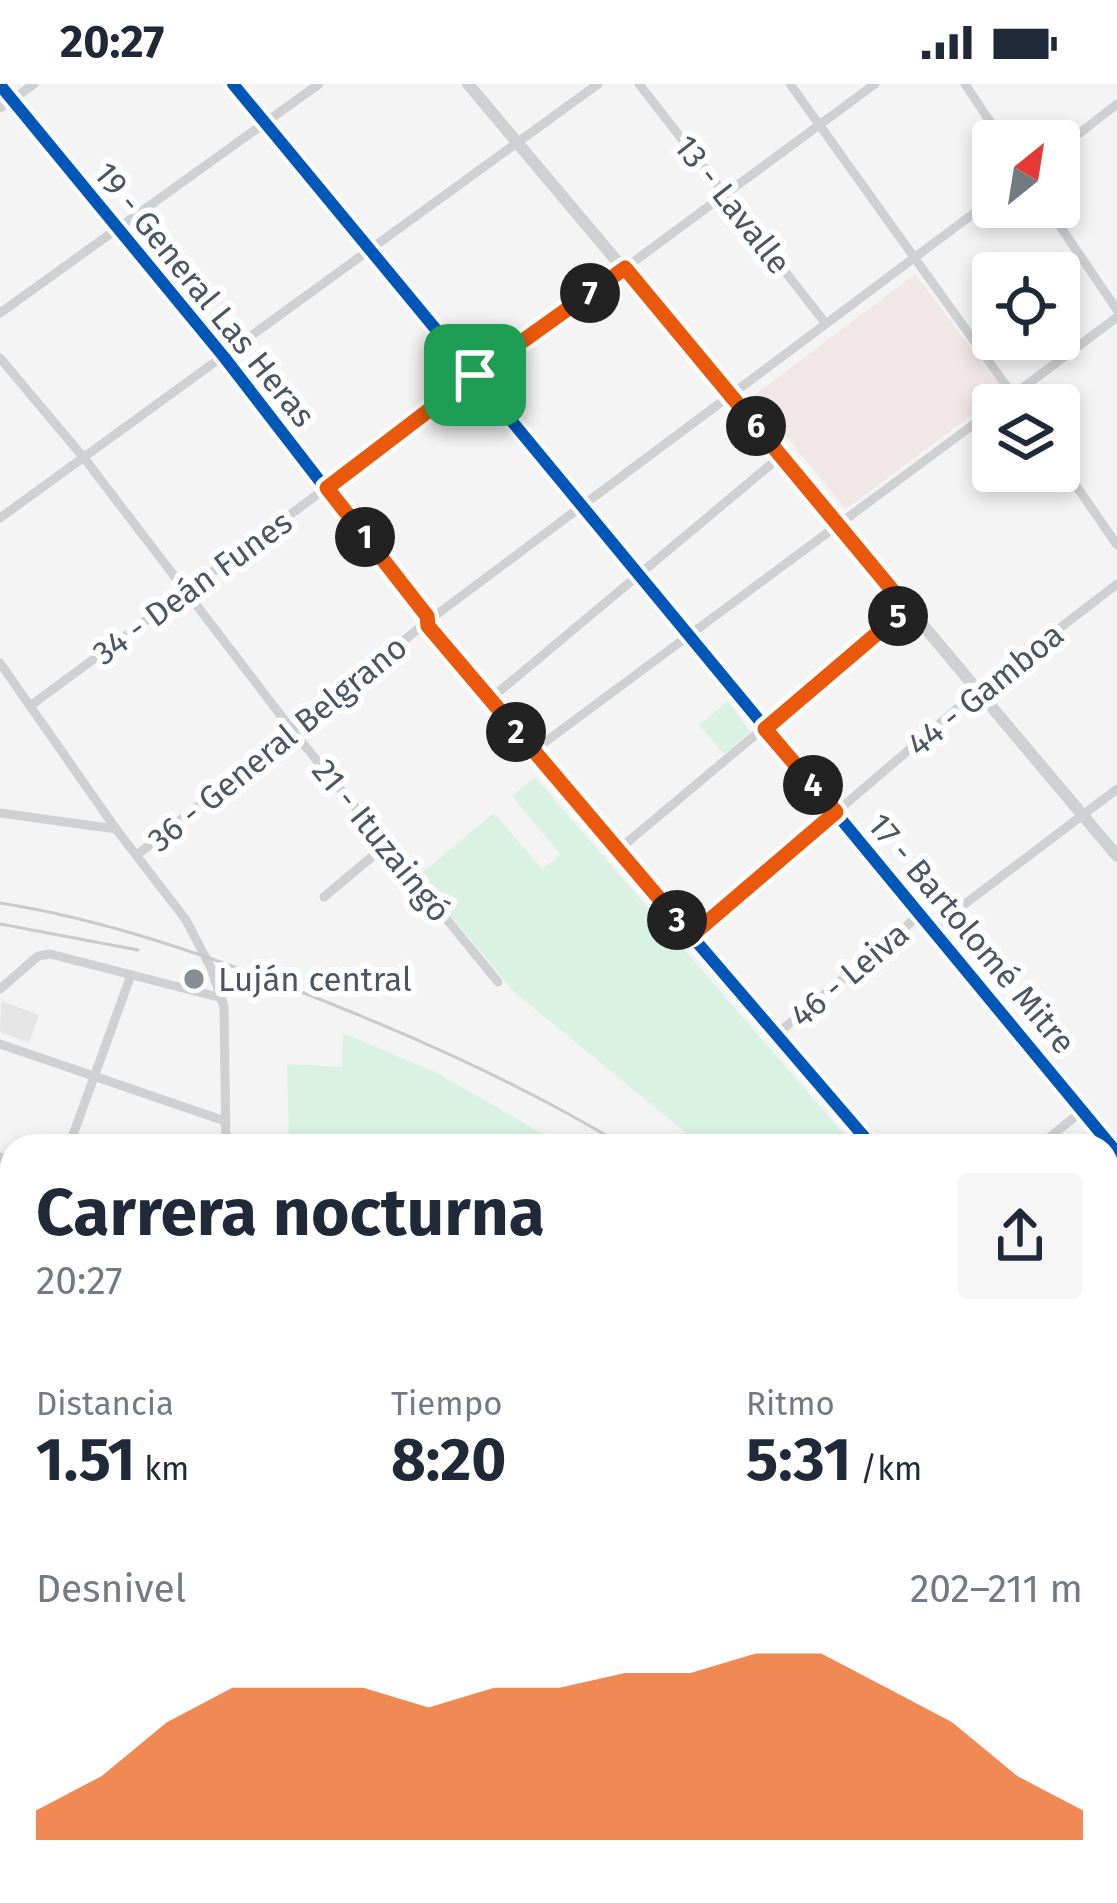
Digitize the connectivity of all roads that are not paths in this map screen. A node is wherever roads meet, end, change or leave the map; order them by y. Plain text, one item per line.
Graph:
1 (34, 84) edge
2 (233, 84) edge
3 (319, 84) edge
4 (468, 84) edge
5 (598, 84) edge
6 (639, 84) edge
7 (790, 84) edge
8 (875, 84) edge
9 (965, 84) edge
10 (0, 85) edge
11 (12, 100) junction
12 (1117, 104) edge
13 (0, 108) edge
14 (989, 120) edge
15 (266, 122) junction
16 (819, 125) junction
17 (1080, 132) edge
18 (518, 143) junction
19 (725, 195) junction
20 (972, 215) edge
21 (119, 228) junction
22 (1061, 228) edge
23 (372, 251) junction
24 (915, 259) junction
25 (625, 268) junction
26 (0, 313) edge
27 (1117, 313) edge
28 (826, 324) junction
29 (224, 357) junction
30 (0, 358) edge
31 (475, 375) junction
32 (1005, 384) edge
33 (1035, 384) edge
34 (729, 393) junction
35 (972, 425) edge
36 (781, 456) junction
37 (84, 458) junction
38 (327, 488) junction
39 (1080, 491) edge
40 (580, 504) junction
41 (0, 518) edge
42 (837, 524) junction
43 (1117, 545) edge
44 (638, 575) junction
45 (1117, 584) edge
46 (187, 591) junction
47 (907, 608) junction
48 (428, 621) junction
49 (687, 635) junction
50 (0, 663) edge
51 (979, 690) junction
52 (489, 700) junction
53 (30, 706) junction
54 (765, 729) junction
55 (292, 730) junction
56 (533, 751) junction
57 (1117, 789) edge
58 (836, 812) junction
59 (0, 813) edge
60 (1082, 815) junction
61 (116, 829) junction
62 (386, 845) junction
63 (618, 850) junction
64 (137, 855) junction
65 (1117, 856) edge
66 (324, 897) dead end
67 (921, 914) junction
68 (933, 928) junction
69 (691, 936) junction
70 (131, 975) junction
71 (498, 982) dead end
72 (0, 989) edge
73 (222, 998) junction
74 (778, 1033) junction
75 (0, 1044) edge
76 (93, 1077) junction
77 (1083, 1110) junction
78 (225, 1121) junction
79 (73, 1134) edge
80 (226, 1134) edge
81 (862, 1134) edge
82 (1054, 1134) edge
83 (1102, 1134) edge

1 - 11 street
2 - 15 street, 17 - Bartolomé Mitre
3 - 15 street
4 - 18 street
5 - 18 street
6 - 19 street, 13 - Lavalle
7 - 16 street
8 - 16 street, 34 - Deán Funes
9 - 14 street
10 - 11 street, 19 - General Las Heras
11 - 13 street
11 - 21 street, 19 - General Las Heras
12 - 17 street
15 - 21 street
15 - 23 street, 17 - Bartolomé Mitre
16 - 19 street, 34 - Deán Funes
16 - 24 street
18 - 23 street
18 - 25 street
19 - 25 street, 34 - Deán Funes
19 - 28 street, 13 - Lavalle
20 - 24 street, 36 - General Belgrano
21 - 26 street
21 - 29 street, 19 - General Las Heras
22 - 27 street
23 - 29 street
23 - 31 street, 17 - Bartolomé Mitre
24 - 28 street, 36 - General Belgrano
24 - 32 street
25 - 31 street, 34 - Deán Funes
25 - 34 street
27 - 33 street
28 - 34 street, 36 - General Belgrano
29 - 37 street
29 - 38 street, 19 - General Las Heras
30 - 37 street, 21 - Ituzaingó
31 - 38 street, 34 - Deán Funes
31 - 40 street, 17 - Bartolomé Mitre
34 - 36 street
34 - 40 street, 36 - General Belgrano
35 - 42 street
36 - 42 street
36 - 44 street
37 - 41 street
37 - 46 street, 21 - Ituzaingó
38 - 46 street, 34 - Deán Funes
38 - 48 street, 19 - General Las Heras
39 - 43 street
40 - 44 street, 17 - Bartolomé Mitre
40 - 48 street, 36 - General Belgrano
42 - 47 street
42 - 49 street
44 - 49 street, 17 - Bartolomé Mitre
44 - 52 street
45 - 51 street, 44 - Gamboa
46 - 53 street, 34 - Deán Funes
46 - 55 street, 21 - Ituzaingó
47 - 51 street
47 - 54 street
48 - 52 street, 19 - General Las Heras
48 - 55 street, 36 - General Belgrano
49 - 54 street, 17 - Bartolomé Mitre
49 - 56 street
50 - 53 street
51 - 58 street, 44 - Gamboa
51 - 60 street
52 - 56 street, 19 - General Las Heras
53 - 61 street
54 - 58 street, 17 - Bartolomé Mitre
54 - 63 street
55 - 62 street, 21 - Ituzaingó
55 - 64 street, 36 - General Belgrano
56 - 63 street, 19 - General Las Heras
57 - 60 street, 46 - Leiva
58 - 67 street, 17 - Bartolomé Mitre
58 - 69 street, 44 - Gamboa
59 - 61 street, 36 - General Belgrano
60 - 65 street
60 - 68 street, 46 - Leiva
61 - 64 street
62 - 66 street
62 - 71 street, 21 - Ituzaingó
63 - 69 street, 19 - General Las Heras
64 - 73 street
67 - 68 street, 17 - Bartolomé Mitre
67 - 74 street, 46 - Leiva
68 - 77 street, 17 - Bartolomé Mitre
69 - 74 street, 19 - General Las Heras
70 - 72 street
70 - 73 street
70 - 76 street
73 - 78 street
74 - 81 street, 19 - General Las Heras
75 - 76 street
76 - 78 street
76 - 79 street
77 - 82 street
77 - 83 street, 17 - Bartolomé Mitre
78 - 80 street

